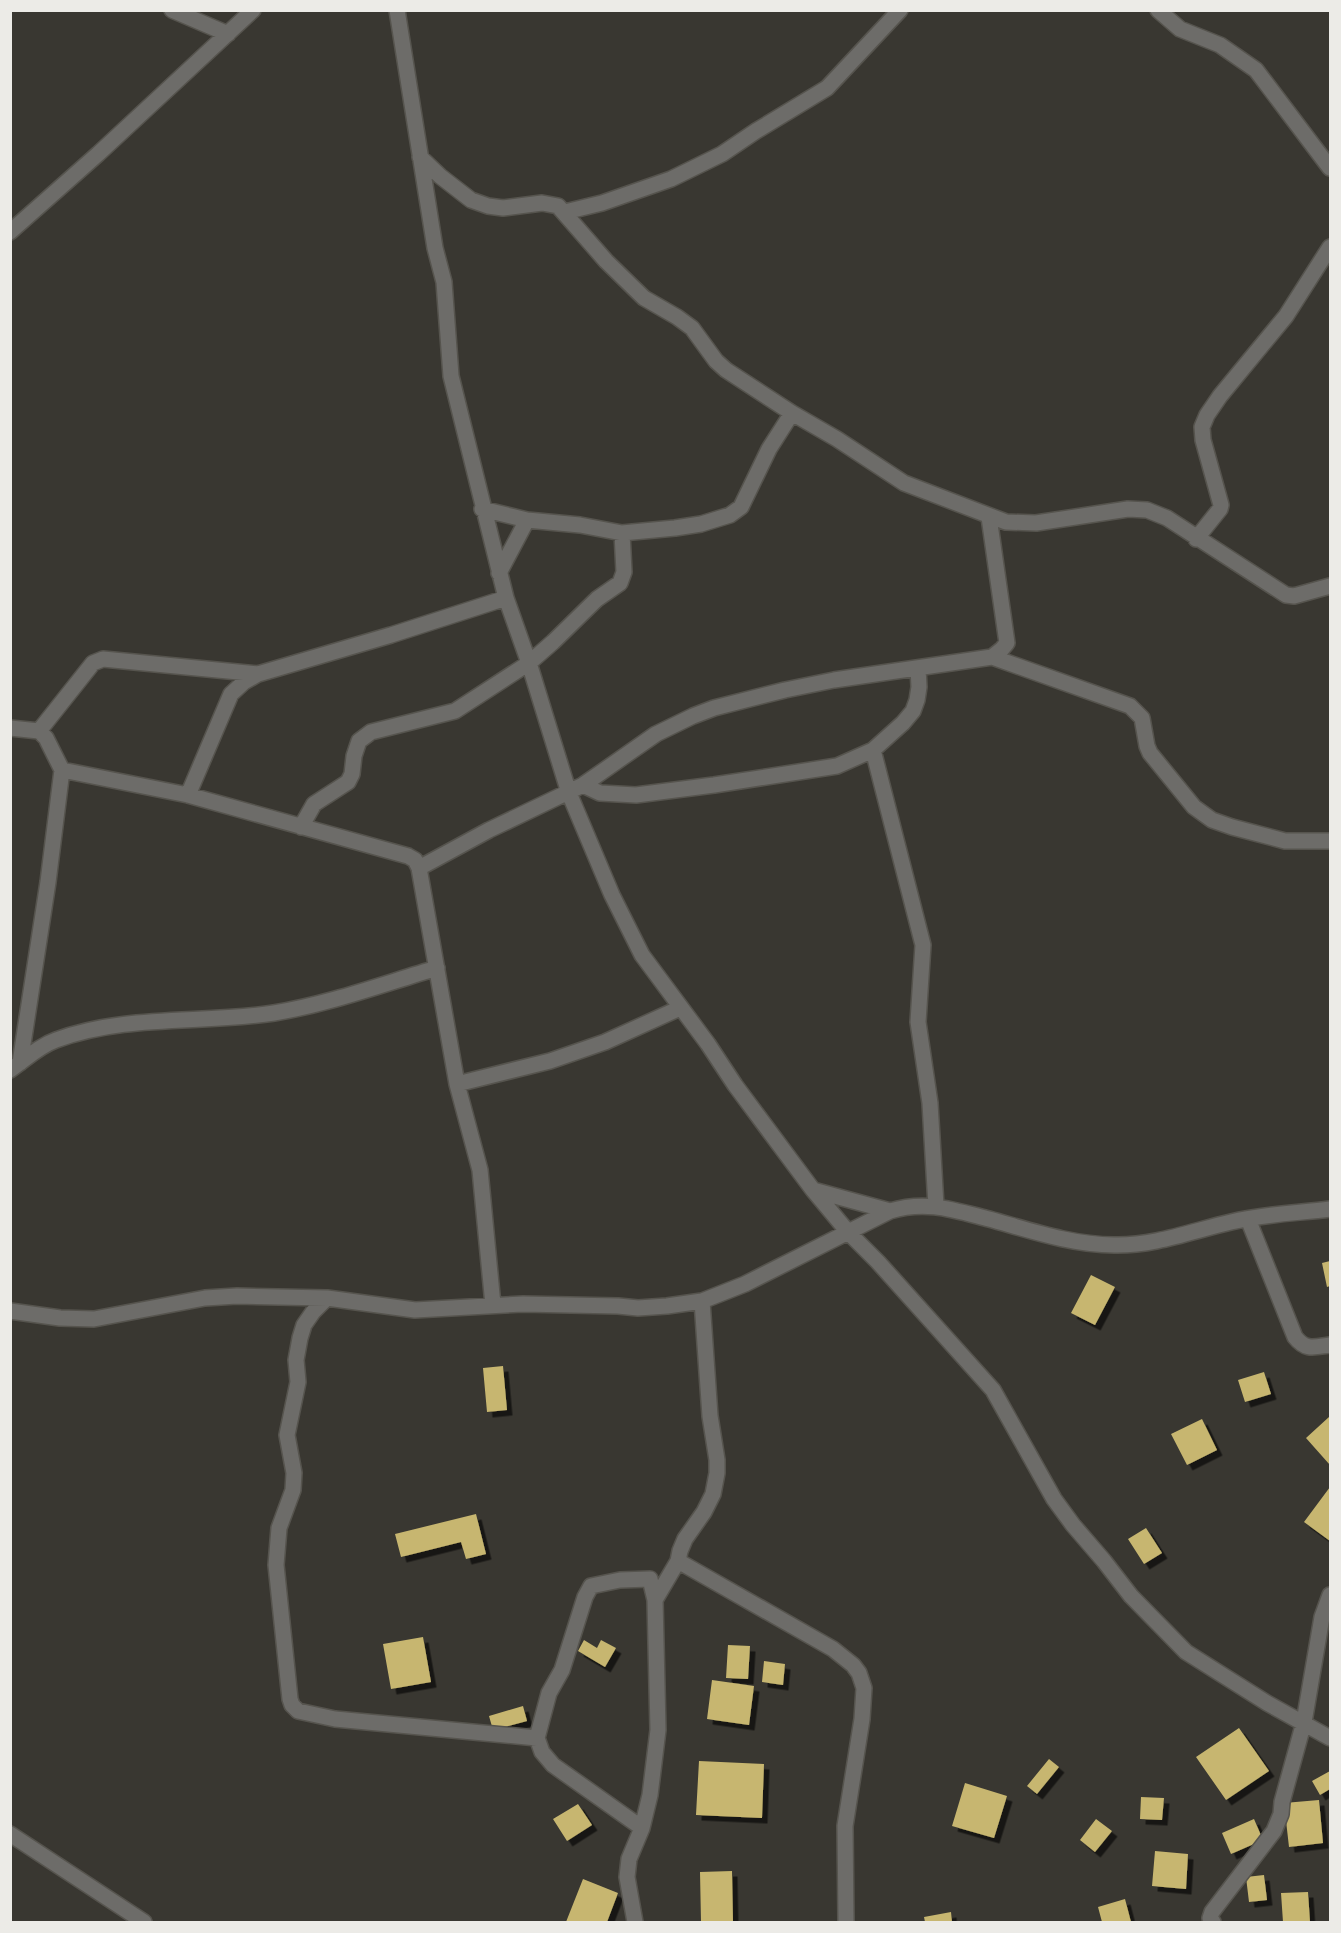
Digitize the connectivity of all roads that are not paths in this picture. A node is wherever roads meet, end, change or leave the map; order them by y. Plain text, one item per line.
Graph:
1 (172, 10) edge
2 (253, 10) edge
3 (397, 10) edge
4 (900, 10) edge
5 (1158, 10) edge
6 (228, 34) junction
7 (420, 157) junction
8 (1330, 168) edge
9 (565, 212) junction
10 (17, 217) edge
11 (10, 232) edge
12 (1330, 247) edge
13 (792, 413) junction
14 (482, 508) junction
15 (989, 517) junction
16 (527, 520) junction
17 (622, 533) junction
18 (1196, 539) junction
19 (499, 573) junction
20 (1330, 586) edge
21 (506, 598) junction
22 (992, 657) junction
23 (529, 663) junction
24 (918, 668) junction
25 (258, 674) junction
26 (10, 728) edge
27 (39, 730) junction
28 (873, 750) junction
29 (62, 770) junction
30 (576, 789) junction
31 (189, 795) junction
32 (300, 827) junction
33 (1330, 841) edge
34 (419, 868) junction
35 (437, 968) junction
36 (680, 1008) junction
37 (15, 1066) edge
38 (457, 1084) junction
39 (813, 1190) junction
40 (936, 1206) junction
41 (1330, 1209) edge
42 (890, 1211) junction
43 (1248, 1219) junction
44 (848, 1232) junction
45 (327, 1298) junction
46 (702, 1301) junction
47 (493, 1305) junction
48 (10, 1311) edge
49 (1330, 1345) edge
50 (678, 1561) junction
51 (1330, 1595) edge
52 (655, 1600) junction
53 (1304, 1722) junction
54 (537, 1738) junction
55 (1330, 1738) edge
56 (642, 1828) junction
57 (10, 1834) edge
58 (144, 1923) edge
59 (635, 1923) edge
60 (846, 1923) edge
61 (1213, 1923) edge

1 - 6 street
2 - 6 street
3 - 7 street
4 - 9 street
5 - 8 street
6 - 10 street
7 - 9 street
7 - 14 street
9 - 13 street
10 - 11 street
12 - 18 street
13 - 15 street
13 - 17 street
14 - 16 street
14 - 19 street
15 - 18 street
15 - 22 street
16 - 17 street
16 - 19 street
17 - 23 street
18 - 20 street
19 - 21 street
21 - 23 street
21 - 25 street
22 - 24 street
22 - 33 street
23 - 30 street
23 - 32 street
24 - 28 street
24 - 30 street
25 - 27 street
25 - 31 street
26 - 27 street
27 - 29 street
28 - 30 street
28 - 40 street
29 - 31 street
29 - 37 street
30 - 34 street
30 - 36 street
31 - 32 street
32 - 34 street
34 - 35 street
35 - 37 street
35 - 38 street
36 - 38 street
36 - 39 street
38 - 47 street
39 - 42 street
39 - 44 street
40 - 42 street
40 - 43 street
41 - 43 street
42 - 44 street
43 - 49 street
44 - 46 street
44 - 53 street
45 - 47 street
45 - 48 street
45 - 54 street
46 - 47 street
46 - 50 street
50 - 52 street
50 - 60 street
51 - 53 street
52 - 54 street
52 - 56 street
53 - 55 street
53 - 61 street
54 - 56 street
56 - 59 street
57 - 58 street

